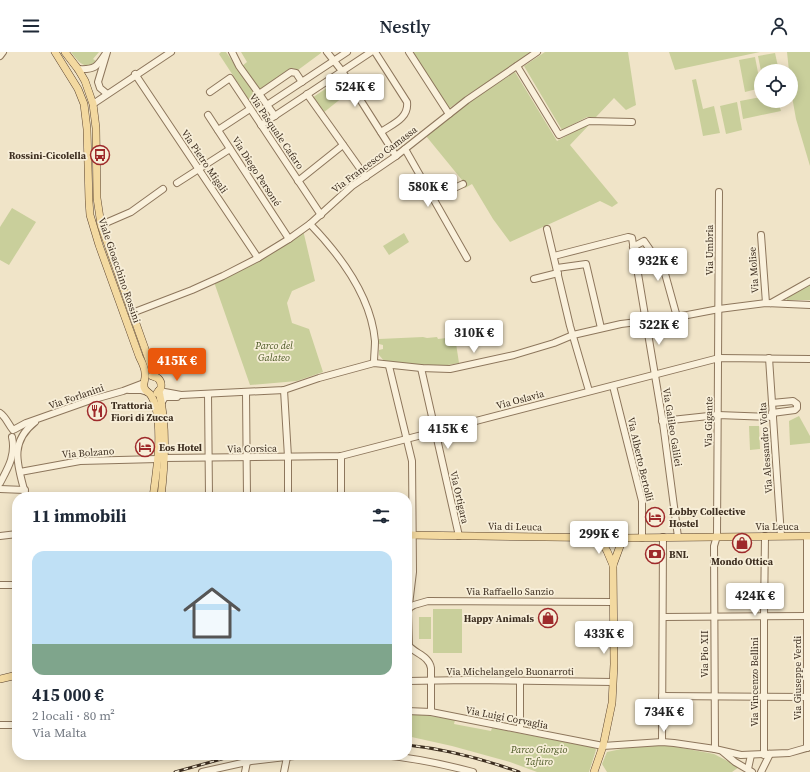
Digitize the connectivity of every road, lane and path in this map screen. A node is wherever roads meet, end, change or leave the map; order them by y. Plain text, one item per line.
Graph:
1 (3, 52) edge
2 (55, 52) edge
3 (64, 52) edge
4 (107, 52) edge
5 (171, 52) edge
6 (232, 52) edge
7 (327, 52) edge
8 (347, 52) edge
9 (371, 52) edge
10 (375, 52) edge
11 (409, 52) edge
12 (537, 52) edge
13 (0, 56) edge
14 (333, 61) junction
15 (517, 66) junction
16 (78, 69) junction
17 (342, 71) junction
18 (135, 74) junction
19 (302, 82) junction
20 (210, 92) dead end
21 (106, 93) junction
22 (259, 94) junction
23 (307, 94) junction
24 (93, 104) junction
25 (267, 105) junction
26 (250, 109) junction
27 (208, 114) dead end
28 (449, 114) junction
29 (274, 116) junction
30 (632, 122) dead end
31 (261, 125) junction
32 (218, 130) junction
33 (381, 132) junction
34 (343, 145) junction
35 (230, 149) junction
36 (405, 149) junction
37 (396, 156) junction
38 (199, 169) junction
39 (366, 177) junction
40 (298, 181) junction
41 (177, 183) dead end
42 (463, 184) dead end
43 (163, 189) dead end
44 (719, 192) dead end
45 (433, 198) junction
46 (321, 215) junction
47 (310, 224) junction
48 (101, 225) junction
49 (547, 229) dead end
50 (761, 235) dead end
51 (289, 239) junction
52 (634, 247) junction
53 (554, 256) junction
54 (258, 258) junction
55 (467, 258) dead end
56 (557, 270) junction
57 (534, 279) dead end
58 (810, 281) edge
59 (768, 303) junction
60 (810, 305) edge
61 (719, 309) junction
62 (132, 313) junction
63 (677, 317) junction
64 (646, 320) junction
65 (600, 328) junction
66 (573, 335) junction
67 (719, 358) junction
68 (769, 358) junction
69 (810, 358) edge
70 (374, 363) junction
71 (389, 366) junction
72 (421, 368) junction
73 (654, 375) junction
74 (158, 379) junction
75 (145, 381) junction
76 (613, 386) junction
77 (284, 390) junction
78 (123, 391) junction
79 (159, 391) junction
80 (589, 392) junction
81 (148, 393) junction
82 (246, 393) junction
83 (188, 394) junction
84 (208, 394) junction
85 (162, 402) junction
86 (772, 403) junction
87 (0, 413) edge
88 (718, 415) junction
89 (772, 415) junction
90 (36, 421) junction
91 (662, 421) junction
92 (14, 429) junction
93 (435, 431) junction
94 (22, 436) junction
95 (12, 437) junction
96 (406, 439) junction
97 (341, 456) junction
98 (288, 457) junction
99 (209, 458) junction
100 (246, 458) junction
101 (161, 459) junction
102 (11, 463) junction
103 (18, 464) junction
104 (20, 472) junction
105 (0, 483) edge
106 (0, 489) edge
107 (25, 490) joint
108 (154, 492) edge
109 (161, 492) edge
110 (209, 492) edge
111 (247, 492) edge
112 (288, 492) edge
113 (341, 492) edge
114 (411, 492) edge
115 (12, 535) edge
116 (0, 536) edge
117 (412, 536) edge
118 (458, 536) junction
119 (717, 536) junction
120 (765, 536) junction
121 (781, 536) junction
122 (808, 536) edge
123 (663, 537) junction
124 (678, 537) junction
125 (599, 538) junction
126 (623, 538) junction
127 (642, 538) junction
128 (412, 560) edge
129 (613, 566) junction
130 (412, 581) edge
131 (0, 585) edge
132 (12, 585) edge
133 (613, 602) junction
134 (412, 606) edge
135 (764, 616) junction
136 (809, 616) edge
137 (663, 617) junction
138 (714, 617) junction
139 (412, 649) edge
140 (12, 673) edge
141 (0, 675) edge
142 (12, 676) edge
143 (0, 679) edge
144 (412, 680) edge
145 (431, 681) junction
146 (520, 681) junction
147 (613, 682) junction
148 (662, 696) junction
149 (714, 696) junction
150 (764, 697) junction
151 (809, 697) edge
152 (412, 711) edge
153 (431, 712) junction
154 (0, 725) edge
155 (12, 725) edge
156 (520, 729) junction
157 (662, 742) junction
158 (603, 746) junction
159 (809, 747) edge
160 (715, 749) junction
161 (722, 751) junction
162 (751, 755) junction
163 (767, 755) junction
164 (412, 758) edge
165 (263, 760) edge
166 (286, 760) edge
167 (247, 762) junction
168 (750, 771) edge
169 (202, 772) edge
170 (245, 772) edge
171 (284, 772) edge
172 (473, 772) edge
173 (594, 772) edge
174 (761, 772) edge

1 - 13 street
2 - 75 main road, Viale Gioacchino Rossini
3 - 16 main road, Viale Gioacchino Rossini
4 - 16 street
4 - 21 street
5 - 18 street
6 - 22 street
7 - 14 street
8 - 14 street
9 - 17 street
10 - 33 street
11 - 28 street
12 - 15 street, Via Francesco Camassa
14 - 17 street
14 - 19 street
15 - 28 street, Via Francesco Camassa
15 - 30 street
16 - 24 main road, Viale Gioacchino Rossini
17 - 23 street
17 - 33 street
18 - 21 street
18 - 38 street, Via Pietro Migali
19 - 22 street
19 - 25 street
20 - 26 street, Via Pasquale Cafaro
21 - 24 street
22 - 25 street
23 - 29 street
23 - 34 street
24 - 48 main road, Viale Gioacchino Rossini
25 - 29 street
26 - 31 street, Via Pasquale Cafaro
26 - 32 street
27 - 32 street, Via Diego Personé
28 - 36 street, Via Francesco Camassa
29 - 31 street
31 - 40 street, Via Pasquale Cafaro
32 - 35 street, Via Diego Personé
33 - 37 street
34 - 39 street
34 - 40 street
35 - 38 street
35 - 51 street, Via Diego Personé
36 - 37 street, Via Francesco Camassa
36 - 45 street
37 - 39 street, Via Francesco Camassa
38 - 41 street
38 - 54 street, Via Pietro Migali
39 - 46 street, Via Francesco Camassa
40 - 46 street, Via Pasquale Cafaro
42 - 45 street
43 - 48 street
44 - 61 street, Via Umbria
45 - 55 street
46 - 47 street, Via Francesco Camassa
47 - 51 street, Via Francesco Camassa
47 - 70 street
48 - 62 main road, Viale Gioacchino Rossini
49 - 53 street
50 - 59 street, Via Molise
51 - 54 street, Via Francesco Camassa
52 - 53 street, Via Galileo Galilei
52 - 63 street
52 - 64 street, Via Galileo Galilei
53 - 56 street
54 - 62 street, Via Francesco Camassa
56 - 57 street
56 - 65 street
56 - 66 street
58 - 59 street
59 - 60 street
59 - 61 street
61 - 63 street
61 - 67 street, Via Gigante
62 - 74 main road, Viale Gioacchino Rossini
63 - 64 street
64 - 65 street
64 - 73 street, Via Galileo Galilei
65 - 66 street
66 - 72 street
66 - 80 street
67 - 68 street, Via Oslavia
67 - 73 street, Via Oslavia
67 - 88 street, Via Gigante
68 - 69 street, Via Oslavia
68 - 86 street, Via Alessandro Volta
70 - 71 street
70 - 77 street
71 - 72 street
71 - 96 street
72 - 93 street, Via Ortigara
73 - 76 street, Via Oslavia
73 - 91 street, Via Galileo Galilei
74 - 75 main road
74 - 79 main road
74 - 83 street
75 - 78 street, Via Forlanini
75 - 81 main road
76 - 80 street, Via Oslavia
76 - 127 street, Via Alberto Bertolli
77 - 82 street
77 - 98 street
78 - 81 street, Via Forlanini
78 - 90 street, Via Forlanini
79 - 81 main road
79 - 83 street
79 - 85 main road
80 - 93 street, Via Oslavia
81 - 101 main road
82 - 84 street
82 - 100 street
83 - 84 street
83 - 85 street
84 - 99 street
85 - 101 main road
86 - 89 street, Via Alessandro Volta
86 - 89 street
87 - 92 street
88 - 89 street
88 - 91 street
88 - 119 street, Via Gigante
89 - 121 street, Via Alessandro Volta
90 - 92 street, Via Forlanini
90 - 94 street, Via Forlanini
91 - 124 street, Via Galileo Galilei
92 - 94 street
92 - 95 street
93 - 96 street, Via Oslavia
93 - 118 street, Via Ortigara
94 - 95 street
94 - 103 street
95 - 102 street
96 - 97 street, Via Oslavia
96 - 114 street
97 - 98 street, Via Corsica
97 - 113 street
98 - 100 street, Via Corsica
98 - 112 street
99 - 100 street, Via Corsica
99 - 101 street, Via Corsica
99 - 110 street
100 - 111 street
101 - 104 street, Via Bolzano
101 - 108 main road
101 - 109 main road
102 - 103 street
102 - 105 street
103 - 104 street
104 - 107 street
106 - 107 street
115 - 116 street
117 - 118 main road, Via di Leuca
118 - 125 main road, Via di Leuca
119 - 120 main road, Via Leuca
119 - 124 main road, Via Leuca
119 - 138 street, Via Pio XII
120 - 121 main road, Via Leuca
120 - 135 street, Via Vincenzo Bellini
121 - 122 main road, Via Leuca
122 - 136 street, Via Giuseppe Verdi
123 - 124 main road, Via Leuca
123 - 127 main road, Via Leuca
123 - 137 street
125 - 126 main road, Via di Leuca
125 - 129 main road
126 - 127 main road, Via Leuca
126 - 129 main road
128 - 130 street
129 - 133 main road
131 - 132 street
133 - 134 street, Via Raffaello Sanzio
133 - 147 main road
135 - 136 street
135 - 138 street
135 - 150 street, Via Vincenzo Bellini
136 - 151 street, Via Giuseppe Verdi
137 - 138 street
137 - 148 street
138 - 149 street, Via Pio XII
139 - 145 street
140 - 141 main road
142 - 143 main road
144 - 145 street, Via Michelangelo Buonarroti
145 - 146 street, Via Michelangelo Buonarroti
145 - 153 street
146 - 147 street, Via Michelangelo Buonarroti
146 - 156 street
147 - 158 main road
148 - 149 street
148 - 157 street
149 - 150 street
149 - 160 street, Via Pio XII
150 - 151 street
150 - 163 street, Via Vincenzo Bellini
151 - 159 street, Via Giuseppe Verdi
152 - 153 street, Via Luigi Corvaglia
153 - 156 street, Via Luigi Corvaglia
154 - 155 street
156 - 158 street, Via Luigi Corvaglia
157 - 158 street, Via Luigi Corvaglia
157 - 160 street, Via Luigi Corvaglia
158 - 173 main road
159 - 163 street, Via Luigi Corvaglia
160 - 161 street, Via Luigi Corvaglia
161 - 162 street, Via Luigi Corvaglia
161 - 168 street
162 - 163 street, Via Luigi Corvaglia
162 - 168 street
163 - 174 street
164 - 172 street
165 - 167 street
166 - 171 street
167 - 169 street
167 - 170 street

